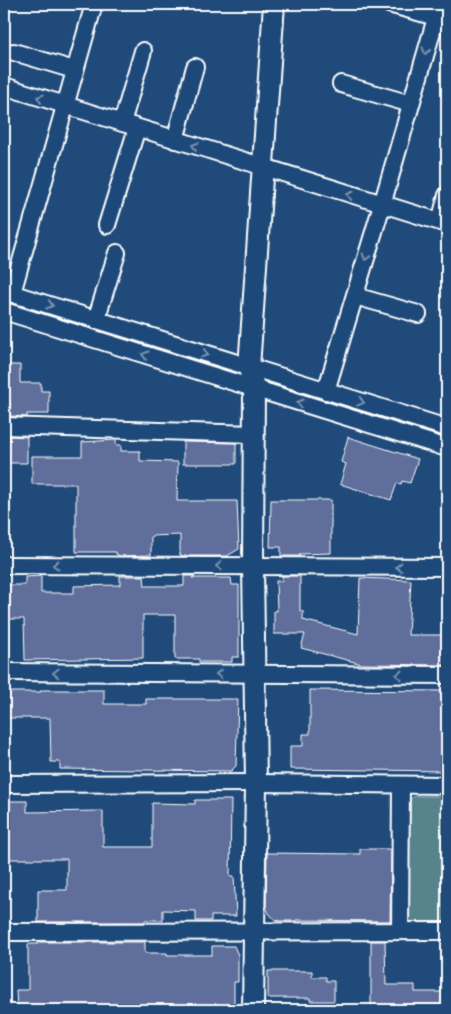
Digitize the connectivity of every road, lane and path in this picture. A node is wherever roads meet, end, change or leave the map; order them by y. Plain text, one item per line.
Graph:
1 (94, 4) edge
2 (274, 4) edge
3 (389, 4) edge
4 (441, 14) edge
5 (143, 51) dead end
6 (14, 52) dead end
7 (196, 67) dead end
8 (74, 70) junction
9 (341, 84) dead end
10 (4, 86) edge
11 (411, 104) junction
12 (64, 105) junction
13 (129, 126) junction
14 (175, 140) junction
15 (263, 168) junction
16 (447, 196) edge
17 (382, 204) junction
18 (444, 223) edge
19 (108, 225) dead end
20 (117, 253) dead end
21 (8, 292) edge
22 (354, 296) junction
23 (4, 312) edge
24 (418, 314) dead end
25 (96, 320) junction
26 (249, 368) junction
27 (254, 388) junction
28 (326, 391) junction
29 (4, 426) edge
30 (447, 428) edge
31 (253, 434) junction
32 (447, 448) edge
33 (4, 565) edge
34 (253, 566) junction
35 (447, 567) edge
36 (4, 672) edge
37 (254, 674) junction
38 (447, 675) edge
39 (256, 783) junction
40 (4, 784) edge
41 (401, 785) junction
42 (447, 785) edge
43 (254, 930) junction
44 (400, 931) junction
45 (447, 931) edge
46 (4, 932) edge
47 (252, 1010) edge

1 - 8 street
2 - 15 street
3 - 4 street
4 -> 11 street
5 - 13 street
6 - 8 street
7 - 14 street
8 - 12 street
9 - 11 street
12 -> 10 street
11 - 17 street
12 - 13 street
12 - 21 street
13 - 14 street
13 - 19 street
15 -> 14 street
17 -> 15 street
15 - 26 street
16 - 18 street
17 - 18 street
17 -> 22 street
20 - 25 street
21 -> 25 street
22 - 24 street
22 - 28 street
27 -> 23 street
25 -> 26 street
26 - 27 street
26 - 28 street
27 - 31 street
32 -> 27 street
28 -> 30 street
29 - 31 street
31 - 34 street
34 -> 33 street
35 -> 34 street
34 - 37 street
37 -> 36 street
38 -> 37 street
37 - 39 street
39 - 40 street
39 - 41 street
39 - 43 street
41 - 42 street
41 - 44 street
43 - 44 street
43 - 46 street
43 - 47 street
44 - 45 street

